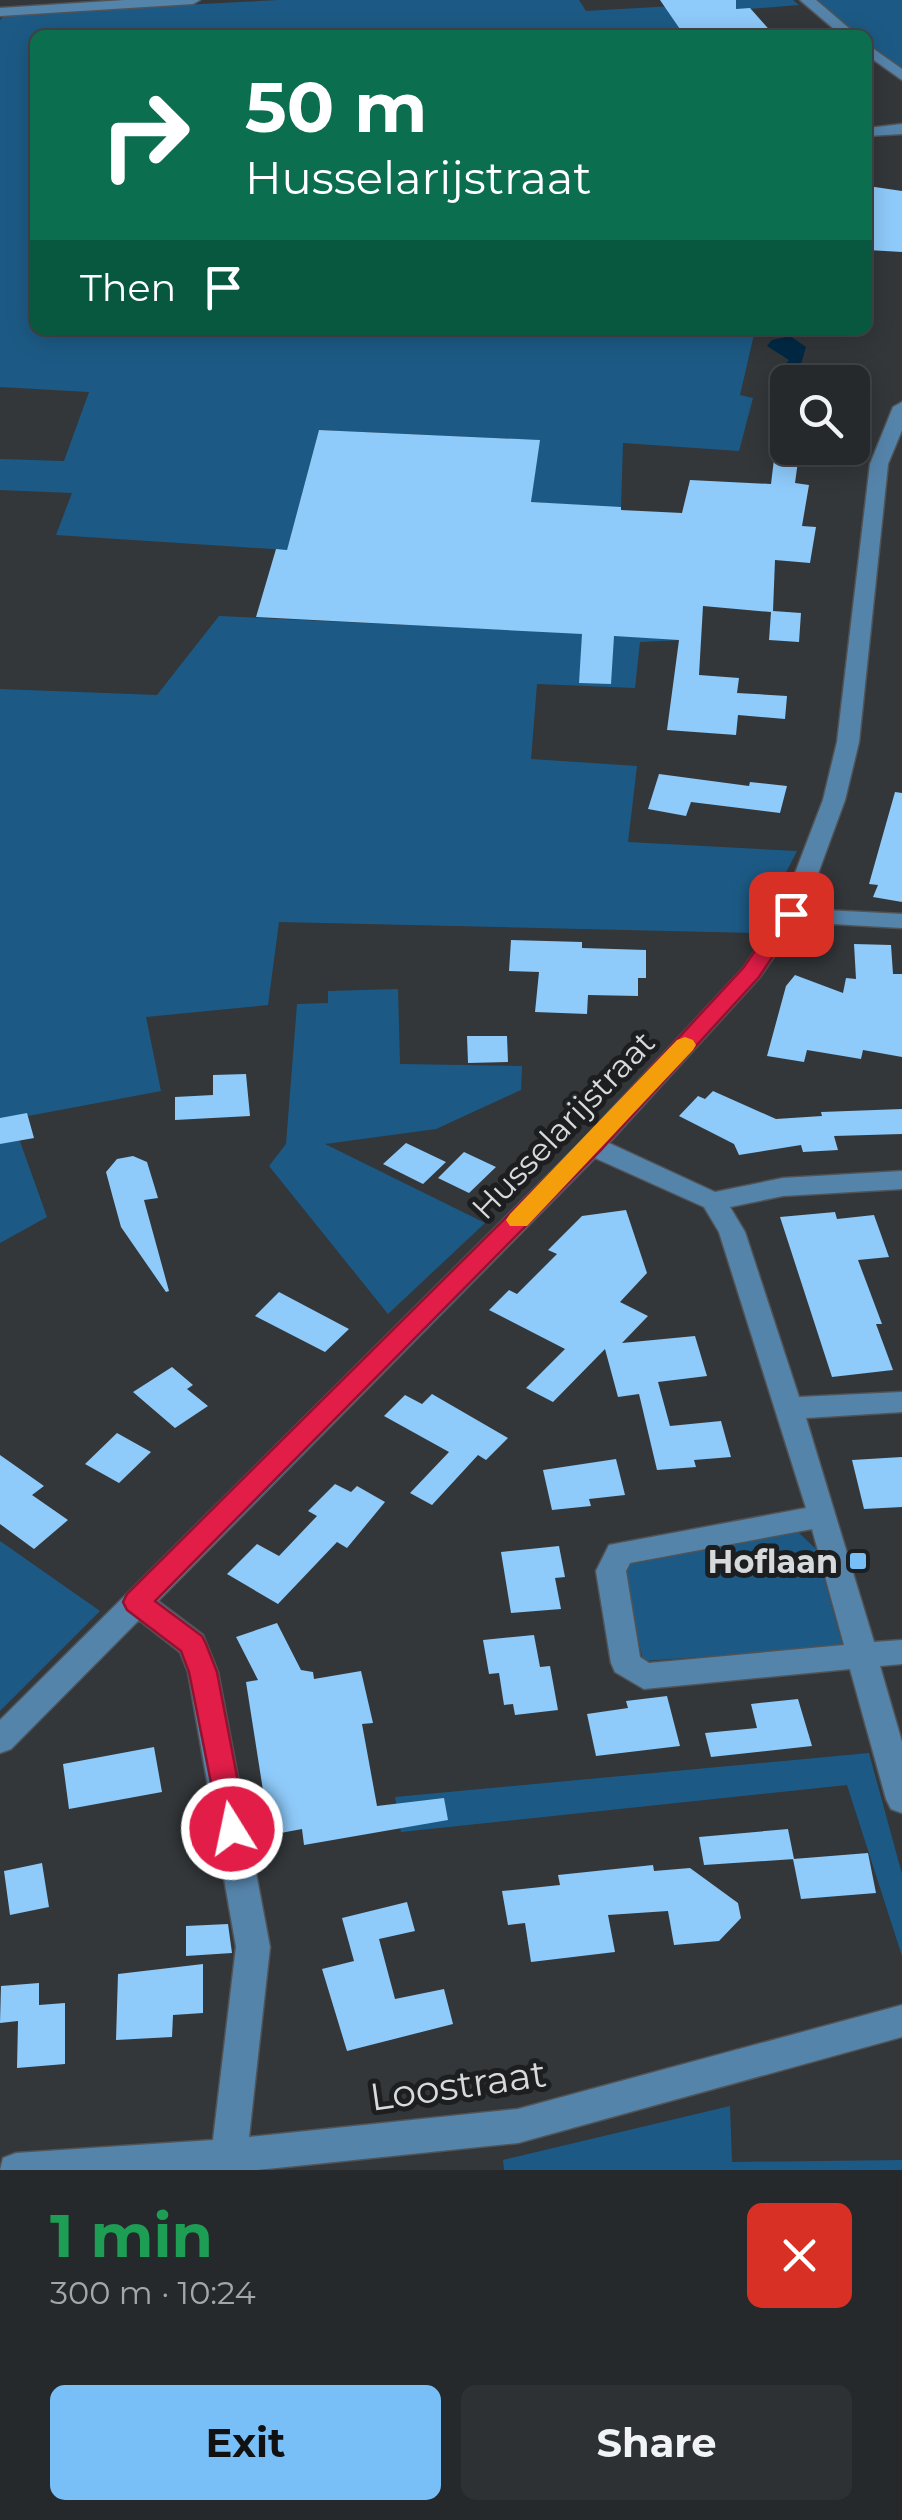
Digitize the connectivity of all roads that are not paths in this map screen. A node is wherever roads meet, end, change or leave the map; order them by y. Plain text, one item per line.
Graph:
1 (194, 0) edge
2 (807, 0) edge
3 (6, 8) edge
4 (844, 30) edge
5 (872, 53) edge
6 (902, 76) edge
7 (902, 130) edge
8 (872, 132) edge
9 (902, 407) edge
10 (791, 914) junction
11 (902, 921) edge
12 (592, 1146) junction
13 (902, 1180) edge
14 (713, 1201) junction
15 (902, 1402) edge
16 (789, 1408) junction
17 (824, 1516) junction
18 (137, 1602) junction
19 (902, 1652) edge
20 (862, 1655) junction
21 (0, 1740) edge
22 (902, 1799) edge
23 (902, 2021) edge
24 (229, 2156) junction
25 (16, 2170) edge

1 - 3 street
2 - 4 street
5 - 6 street
7 - 8 street
9 - 10 street, Husselarijstraat
10 - 11 street
10 - 12 street, Husselarijstraat
12 - 14 street
12 - 18 street, Husselarijstraat
13 - 14 street
14 - 16 street
15 - 16 street
16 - 17 street
17 - 20 street
17 - 20 street
18 - 21 street, Husselarijstraat
18 - 24 street
19 - 20 street
20 - 22 street
23 - 24 street, Loostraat
24 - 25 street, Loostraat

